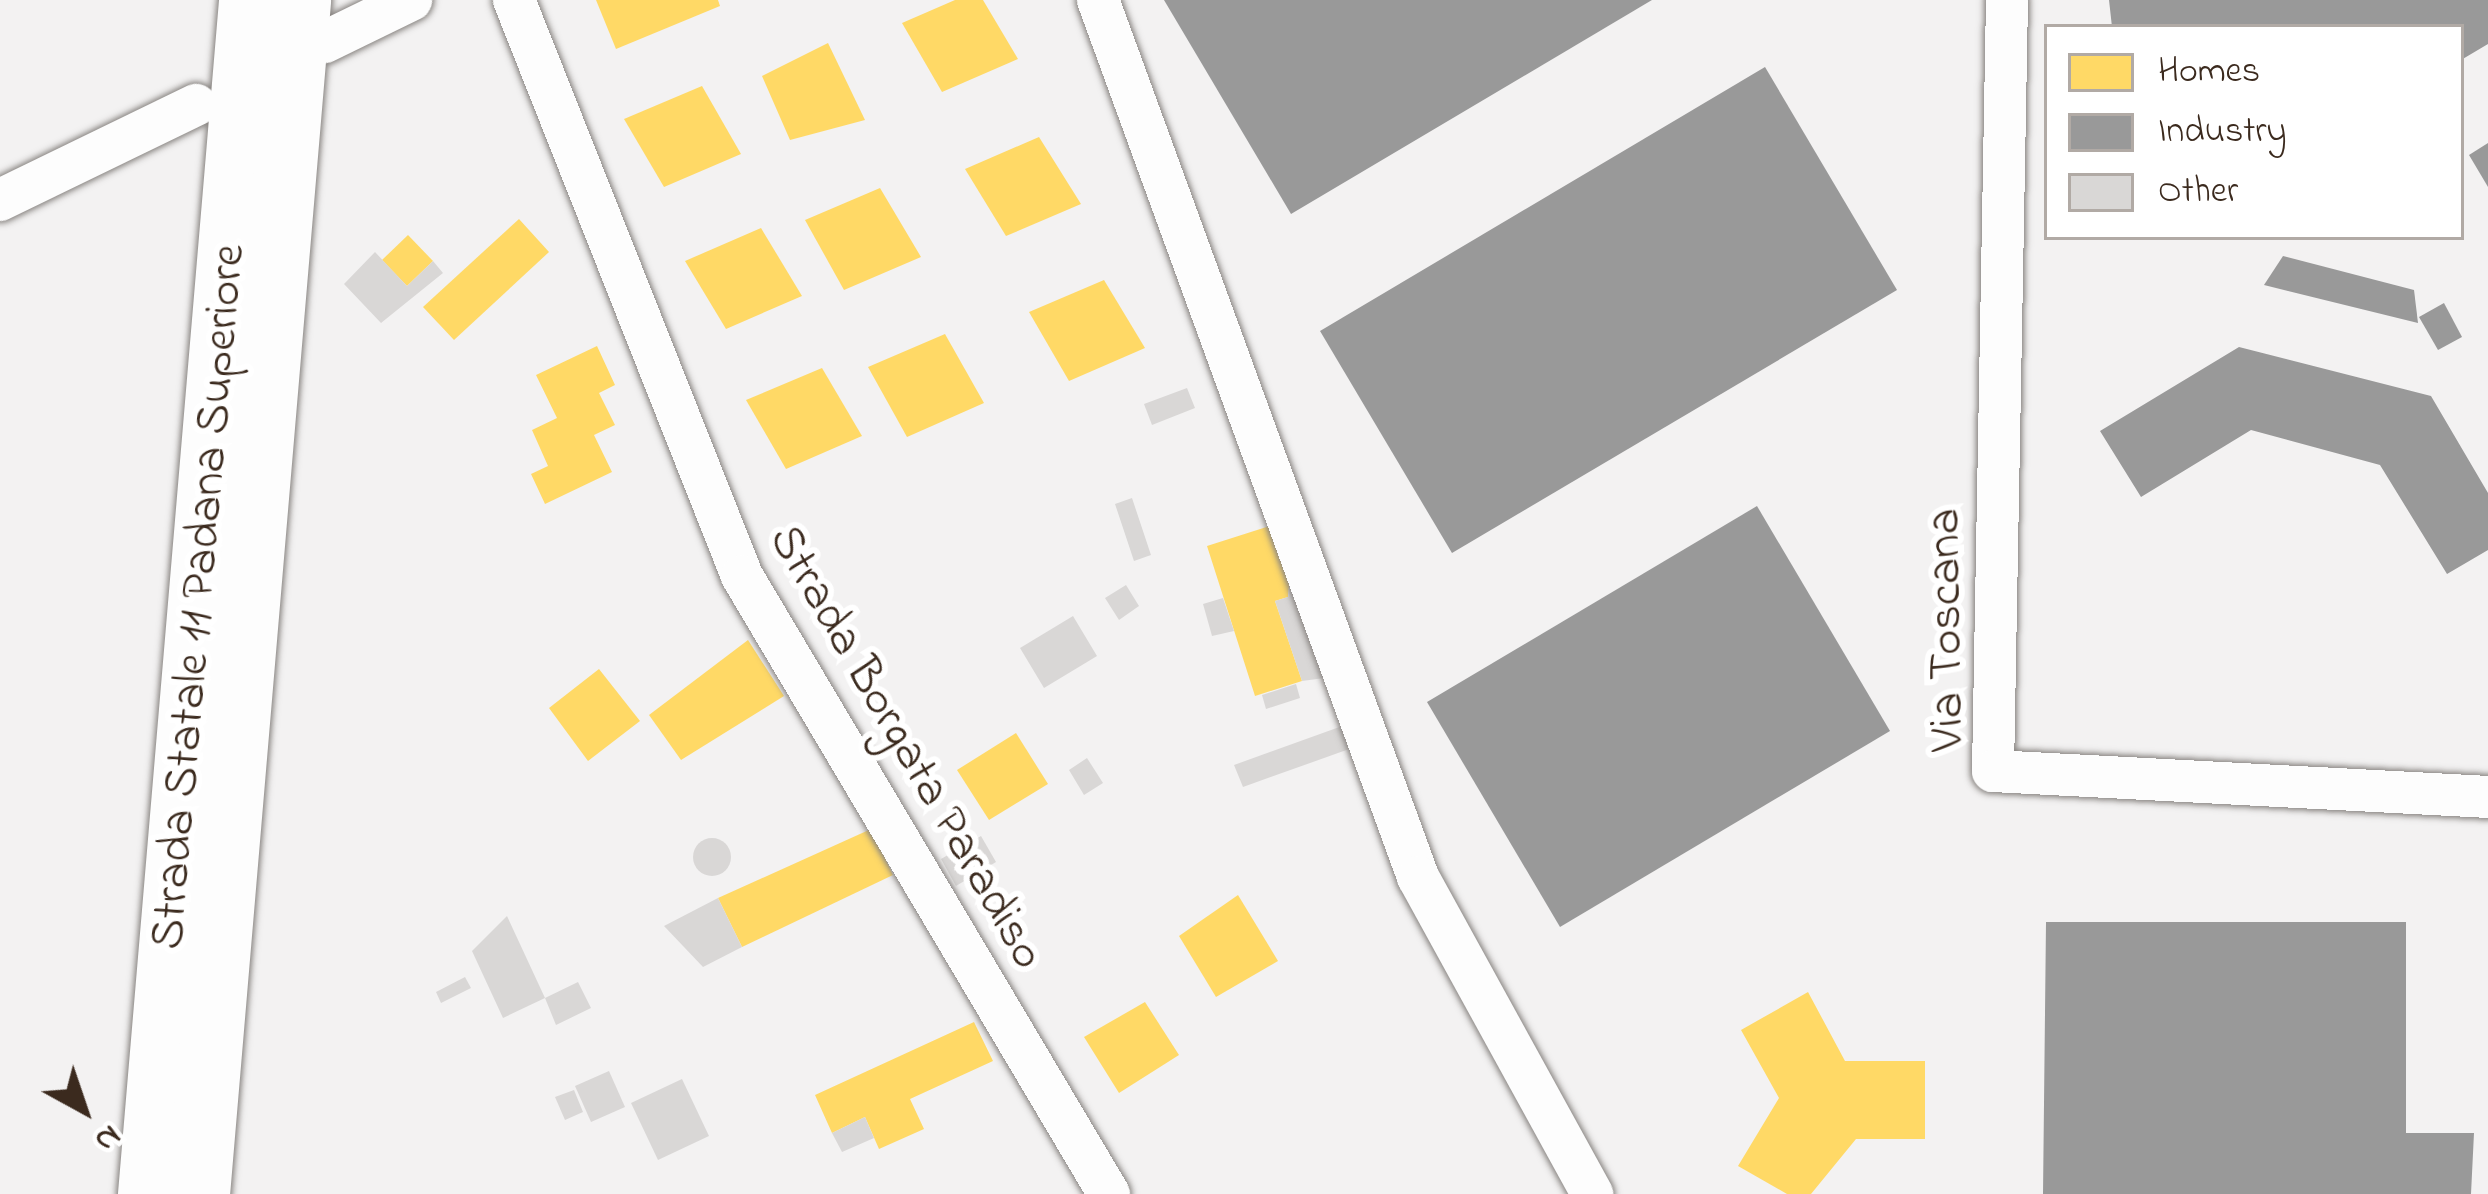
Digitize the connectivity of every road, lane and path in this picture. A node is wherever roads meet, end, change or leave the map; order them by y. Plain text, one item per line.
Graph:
1 (250, 0) edge
2 (411, 0) edge
3 (514, 0) edge
4 (1098, 0) edge
5 (2007, 0) edge
6 (312, 21) edge
7 (196, 104) dead end
8 (0, 200) edge
9 (2488, 797) edge
10 (149, 1194) edge
11 (198, 1194) edge
12 (1109, 1194) edge
13 (1592, 1194) edge

1 - 10 highway, Strada Statale 11 Padana Superiore
2 - 6 street
3 - 12 street, Strada Borgata Paradiso
4 - 13 street
5 - 9 street, Via Toscana
6 - 11 highway, Strada Statale 11 Padana Superiore
7 - 8 street

